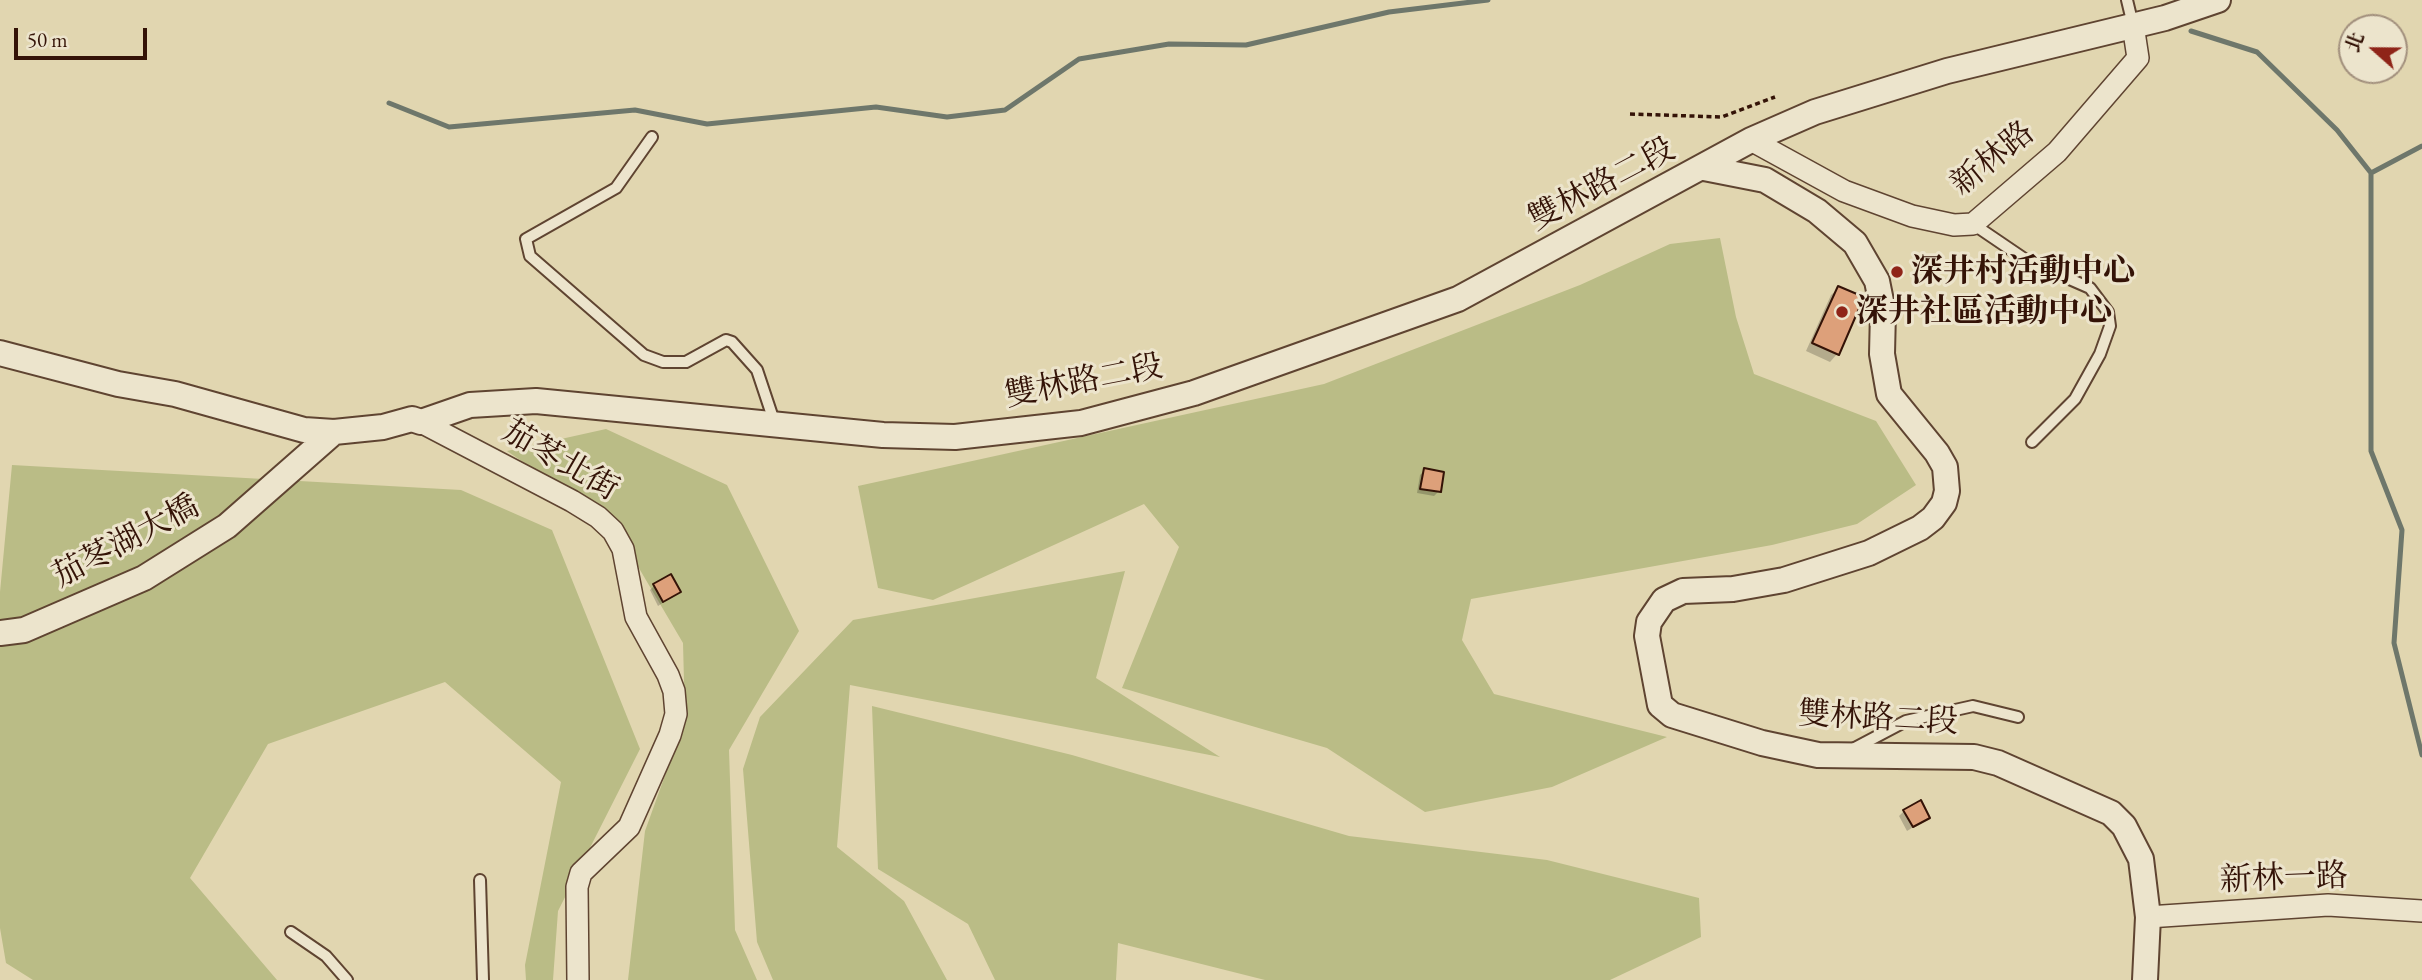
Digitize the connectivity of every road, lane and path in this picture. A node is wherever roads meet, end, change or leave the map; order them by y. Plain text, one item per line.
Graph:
1 (2127, 0) edge
2 (2218, 0) edge
3 (2133, 25) junction
4 (1775, 97) dead end
5 (1630, 114) dead end
6 (652, 137) dead end
7 (1751, 140) junction
8 (1704, 168) junction
9 (1973, 224) junction
10 (1, 356) edge
11 (421, 422) junction
12 (775, 424) junction
13 (334, 432) junction
14 (2032, 442) dead end
15 (0, 633) edge
16 (2018, 717) dead end
17 (1842, 755) junction
18 (480, 880) dead end
19 (2422, 911) edge
20 (2148, 917) junction
21 (291, 932) dead end
22 (347, 980) edge
23 (483, 980) edge
24 (578, 980) edge
25 (2145, 980) edge

1 - 3 lane
2 - 3 street
3 - 7 street
3 - 9 street, 新林路
4 - 5 path
6 - 12 lane
7 - 8 street
7 - 9 street, 新林路
8 - 12 street, 雙林路二段
8 - 17 street, 雙林路二段
9 - 14 lane
10 - 13 street
11 - 12 street, 雙林路二段
11 - 13 street
11 - 24 street, 茄苳北街
13 - 15 street, 茄苳湖大橋
16 - 17 lane
17 - 20 street, 雙林路二段
18 - 23 lane
19 - 20 street, 新林一路
20 - 25 street, 雙林路二段
21 - 22 lane

